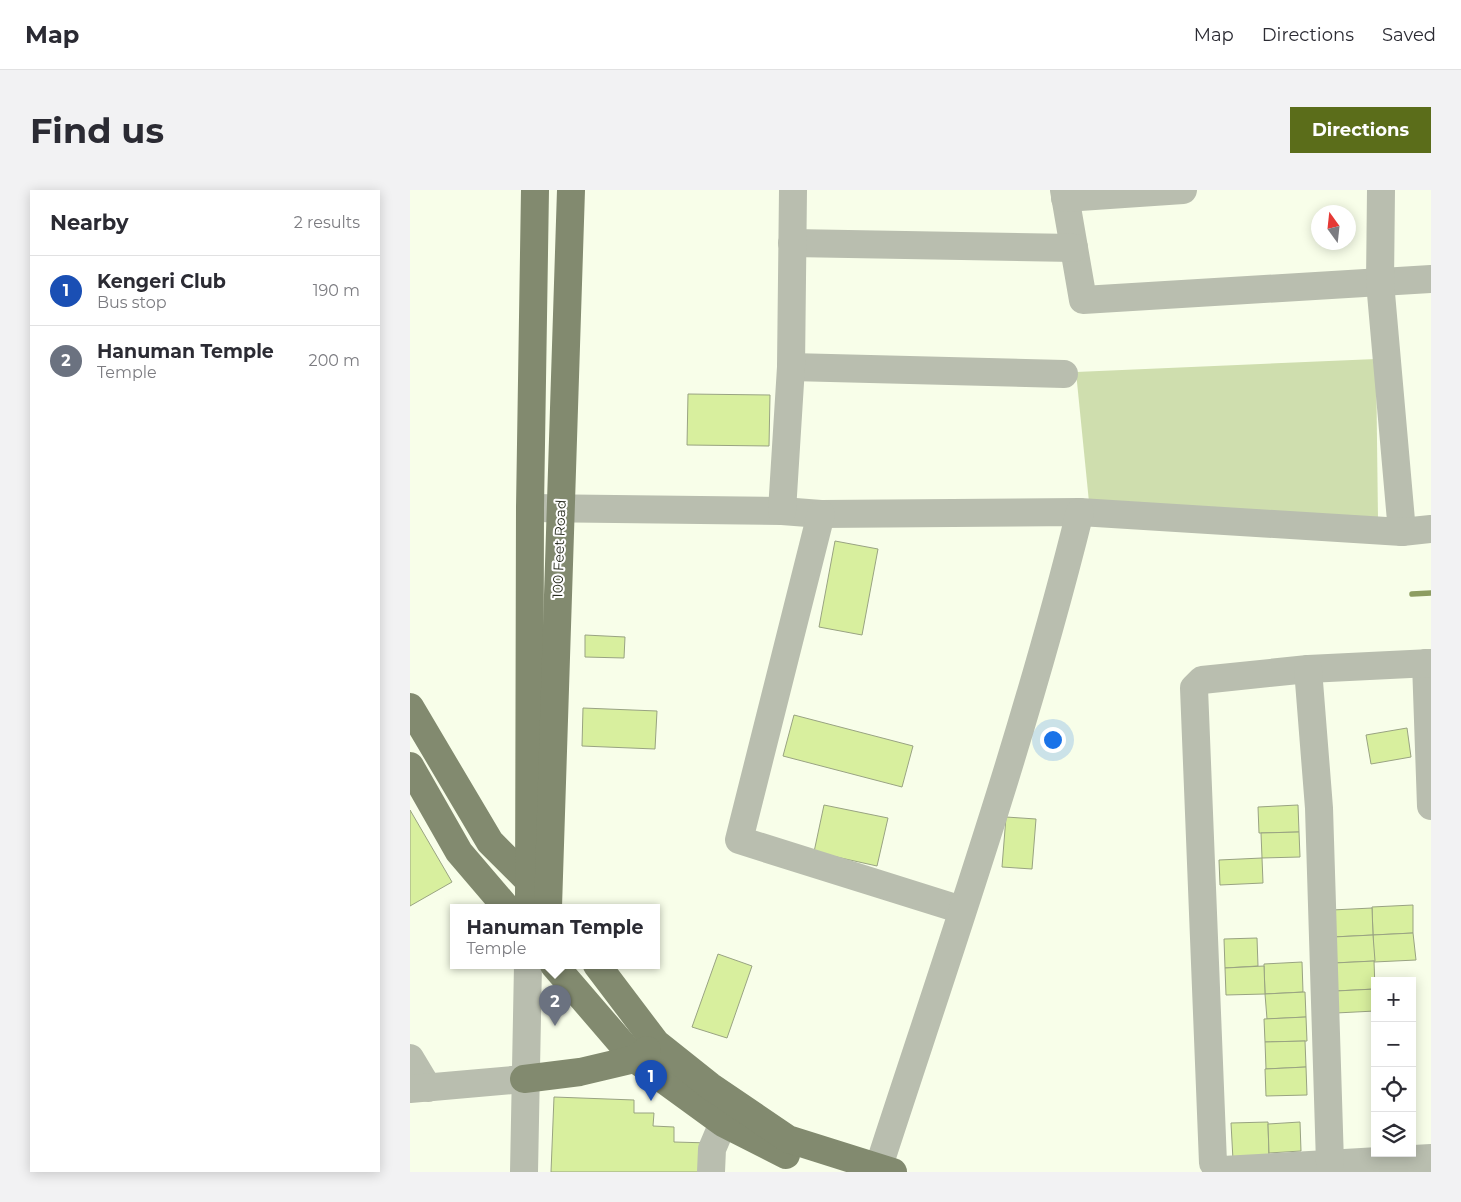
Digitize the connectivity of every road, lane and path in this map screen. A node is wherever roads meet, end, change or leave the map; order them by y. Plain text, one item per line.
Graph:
1 (535, 190) edge
2 (571, 190) edge
3 (793, 190) edge
4 (1183, 190) edge
5 (1381, 190) edge
6 (1065, 194) edge
7 (792, 244) junction
8 (1074, 248) junction
9 (1431, 279) edge
10 (1380, 282) junction
11 (791, 367) junction
12 (1064, 374) dead end
13 (560, 507) junction
14 (530, 508) junction
15 (782, 511) junction
16 (1080, 512) junction
17 (821, 514) junction
18 (1431, 529) edge
19 (1402, 532) junction
20 (1428, 663) edge
21 (1308, 669) junction
22 (410, 707) edge
23 (410, 766) edge
24 (1431, 806) edge
25 (529, 880) junction
26 (503, 904) edge
27 (544, 904) edge
28 (545, 904) edge
29 (962, 910) junction
30 (528, 969) edge
31 (557, 969) edge
32 (600, 969) edge
33 (656, 1043) junction
34 (410, 1058) edge
35 (635, 1060) junction
36 (524, 1079) junction
37 (419, 1088) edge
38 (723, 1123) junction
39 (1431, 1158) edge
40 (1330, 1163) junction
41 (885, 1170) edge
42 (524, 1172) edge
43 (711, 1172) edge
44 (837, 1172) edge

1 - 14 main road, 100 Feet Road
2 - 13 main road, 100 Feet Road
3 - 7 street
4 - 6 street
5 - 10 street
6 - 8 street
7 - 8 street
7 - 11 street
8 - 10 street
9 - 10 street
10 - 19 street
11 - 12 street
11 - 15 street
13 - 14 street
13 - 15 street
13 - 28 main road, 100 Feet Road
14 - 25 main road, 100 Feet Road
15 - 17 street
16 - 17 street
16 - 19 street
16 - 29 street
17 - 29 street
18 - 19 street
20 - 21 street
20 - 24 street
21 - 40 street
21 - 40 street
22 - 25 main road
23 - 26 main road
25 - 27 main road, 100 Feet Road
29 - 41 street
30 - 36 street
31 - 35 main road
32 - 33 main road
33 - 35 main road
33 - 41 main road
34 - 37 street
35 - 36 main road
35 - 38 main road
36 - 37 street
36 - 42 street
38 - 43 street
38 - 44 main road
39 - 40 street

